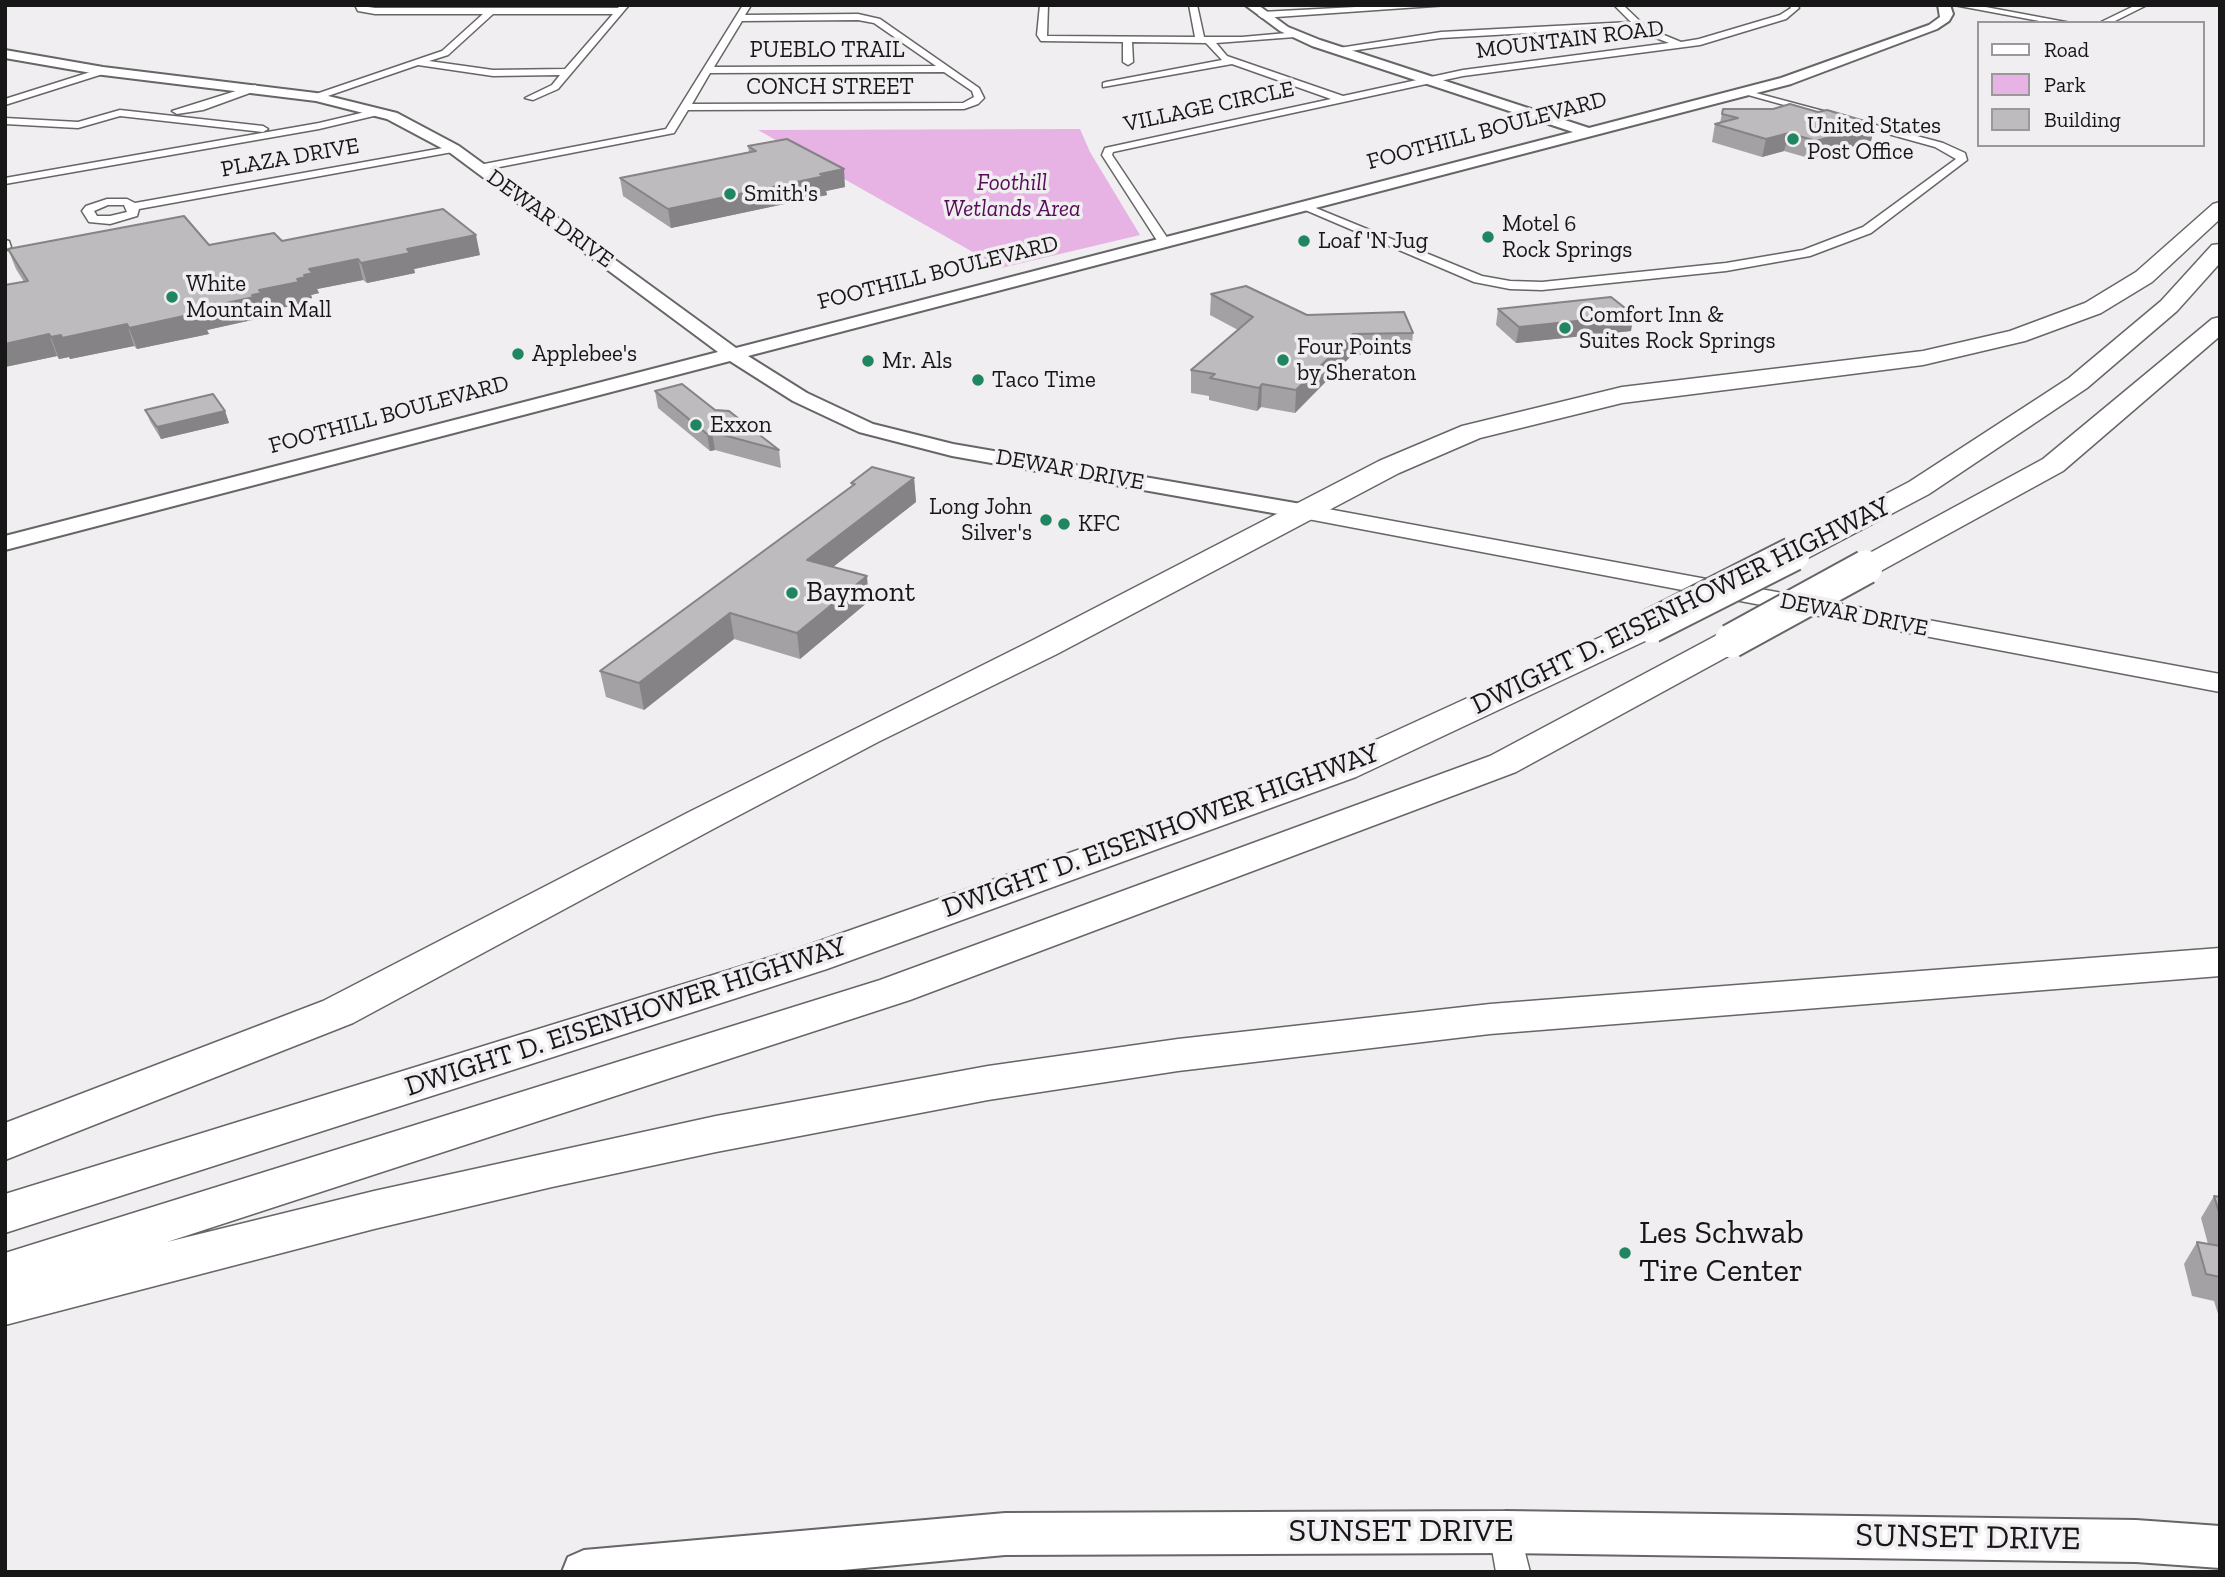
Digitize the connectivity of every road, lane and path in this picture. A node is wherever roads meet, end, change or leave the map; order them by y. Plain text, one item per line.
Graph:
1 (359, 5) edge
2 (747, 5) edge
3 (1044, 5) edge
4 (1193, 5) edge
5 (1250, 5) edge
6 (1444, 5) edge
7 (1618, 5) edge
8 (1793, 5) edge
9 (1944, 5) edge
10 (1958, 5) edge
11 (2143, 5) edge
12 (622, 8) edge
13 (491, 11) junction
14 (1262, 15) junction
15 (739, 18) junction
16 (2055, 21) edge
17 (2107, 21) edge
18 (1638, 24) junction
19 (1295, 34) junction
20 (1127, 40) junction
21 (1205, 40) junction
22 (1680, 45) junction
23 (1339, 51) junction
24 (5, 54) edge
25 (1233, 61) junction
26 (1128, 62) dead end
27 (418, 63) junction
28 (946, 69) junction
29 (708, 70) junction
30 (103, 71) junction
31 (568, 72) junction
32 (1428, 81) junction
33 (1106, 85) dead end
34 (255, 88) junction
35 (1744, 91) junction
36 (316, 96) junction
37 (530, 98) dead end
38 (1343, 100) junction
39 (5, 102) edge
40 (119, 104) dead end
41 (685, 107) junction
42 (378, 112) junction
43 (5, 121) edge
44 (1587, 132) junction
45 (276, 133) junction
46 (214, 144) junction
47 (454, 149) junction
48 (223, 152) dead end
49 (479, 168) junction
50 (5, 181) edge
51 (1301, 206) junction
52 (133, 207) dead end
53 (2220, 208) edge
54 (1164, 242) junction
55 (2220, 250) edge
56 (2220, 324) edge
57 (731, 353) junction
58 (1301, 511) junction
59 (5, 543) edge
60 (2220, 683) edge
61 (2220, 962) edge
62 (5, 1142) edge
63 (5, 1214) edge
64 (5, 1274) edge
65 (5, 1304) edge
66 (2220, 1547) edge
67 (1509, 1552) edge
68 (648, 1569) edge
69 (584, 1572) edge

1 - 13 street
2 - 15 street
3 - 20 street
4 - 21 street
5 - 14 street
6 - 14 street
7 - 18 street
8 - 22 street, MOUNTAIN ROAD
9 - 35 street, FOOTHILL BOULEVARD
10 - 16 street
11 - 17 street
12 - 13 street
12 - 31 street
13 - 27 street
14 - 19 street
15 - 28 street
15 - 29 street
18 - 22 street
18 - 23 street
19 - 21 street
19 - 23 street
20 - 21 street
20 - 26 street
21 - 25 street
22 - 32 street, MOUNTAIN ROAD
23 - 32 street
24 - 30 street, DEWAR DRIVE
25 - 33 street
25 - 38 street
27 - 31 street
27 - 36 street
28 - 29 street, PUEBLO TRAIL
28 - 41 street, CONCH STREET
29 - 41 street
30 - 34 street, DEWAR DRIVE
30 - 39 street
31 - 37 street
32 - 38 street, MOUNTAIN ROAD
32 - 44 street
34 - 36 street, DEWAR DRIVE
34 - 40 street
35 - 44 street, FOOTHILL BOULEVARD
35 - 51 street
36 - 42 street, DEWAR DRIVE
38 - 54 street, VILLAGE CIRCLE
41 - 49 street
42 - 45 street
42 - 47 street, DEWAR DRIVE
43 - 45 street
44 - 51 street, FOOTHILL BOULEVARD
45 - 46 street
46 - 48 street
46 - 50 street
47 - 49 street, DEWAR DRIVE
47 - 52 street, PLAZA DRIVE
49 - 57 street, DEWAR DRIVE
51 - 54 street, FOOTHILL BOULEVARD
53 - 58 highway
54 - 57 street, FOOTHILL BOULEVARD
55 - 63 highway, DWIGHT D. EISENHOWER HIGHWAY, bridge
56 - 64 highway, DWIGHT D. EISENHOWER HIGHWAY, bridge
57 - 58 street, DEWAR DRIVE
57 - 59 street, FOOTHILL BOULEVARD
58 - 60 main road, DEWAR DRIVE
58 - 62 highway
61 - 65 highway
66 - 67 street, SUNSET DRIVE
67 - 68 street, SUNSET DRIVE
68 - 69 street, SUNSET DRIVE

